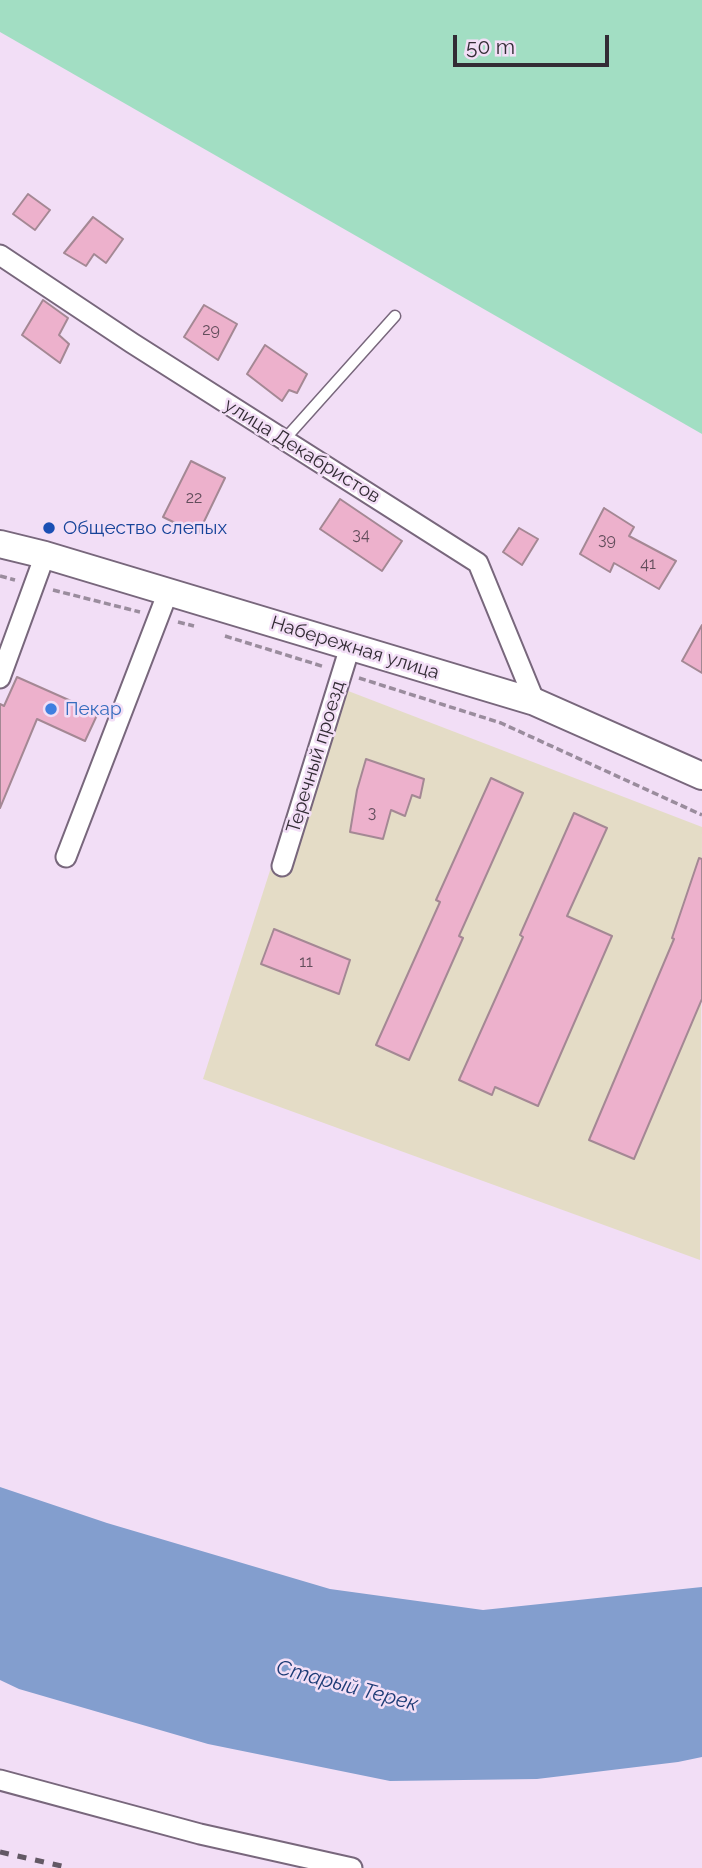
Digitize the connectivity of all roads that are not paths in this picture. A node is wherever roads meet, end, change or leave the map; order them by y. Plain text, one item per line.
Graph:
1 (0, 255) edge
2 (395, 316) dead end
3 (284, 440) junction
4 (0, 544) edge
5 (45, 555) junction
6 (168, 592) junction
7 (350, 647) junction
8 (0, 678) edge
9 (535, 702) junction
10 (702, 776) edge
11 (66, 857) dead end
12 (282, 866) dead end
13 (0, 1780) edge
14 (352, 1868) edge

1 - 3 street, улица Декабристов
2 - 3 lane
3 - 9 street, улица Декабристов
4 - 5 main road, Набережная улица
5 - 6 main road, Набережная улица
5 - 8 street
6 - 7 main road, Набережная улица
6 - 11 street
7 - 9 main road, Набережная улица
7 - 12 street, Теречный проезд
9 - 10 main road, Набережная улица
13 - 14 street

